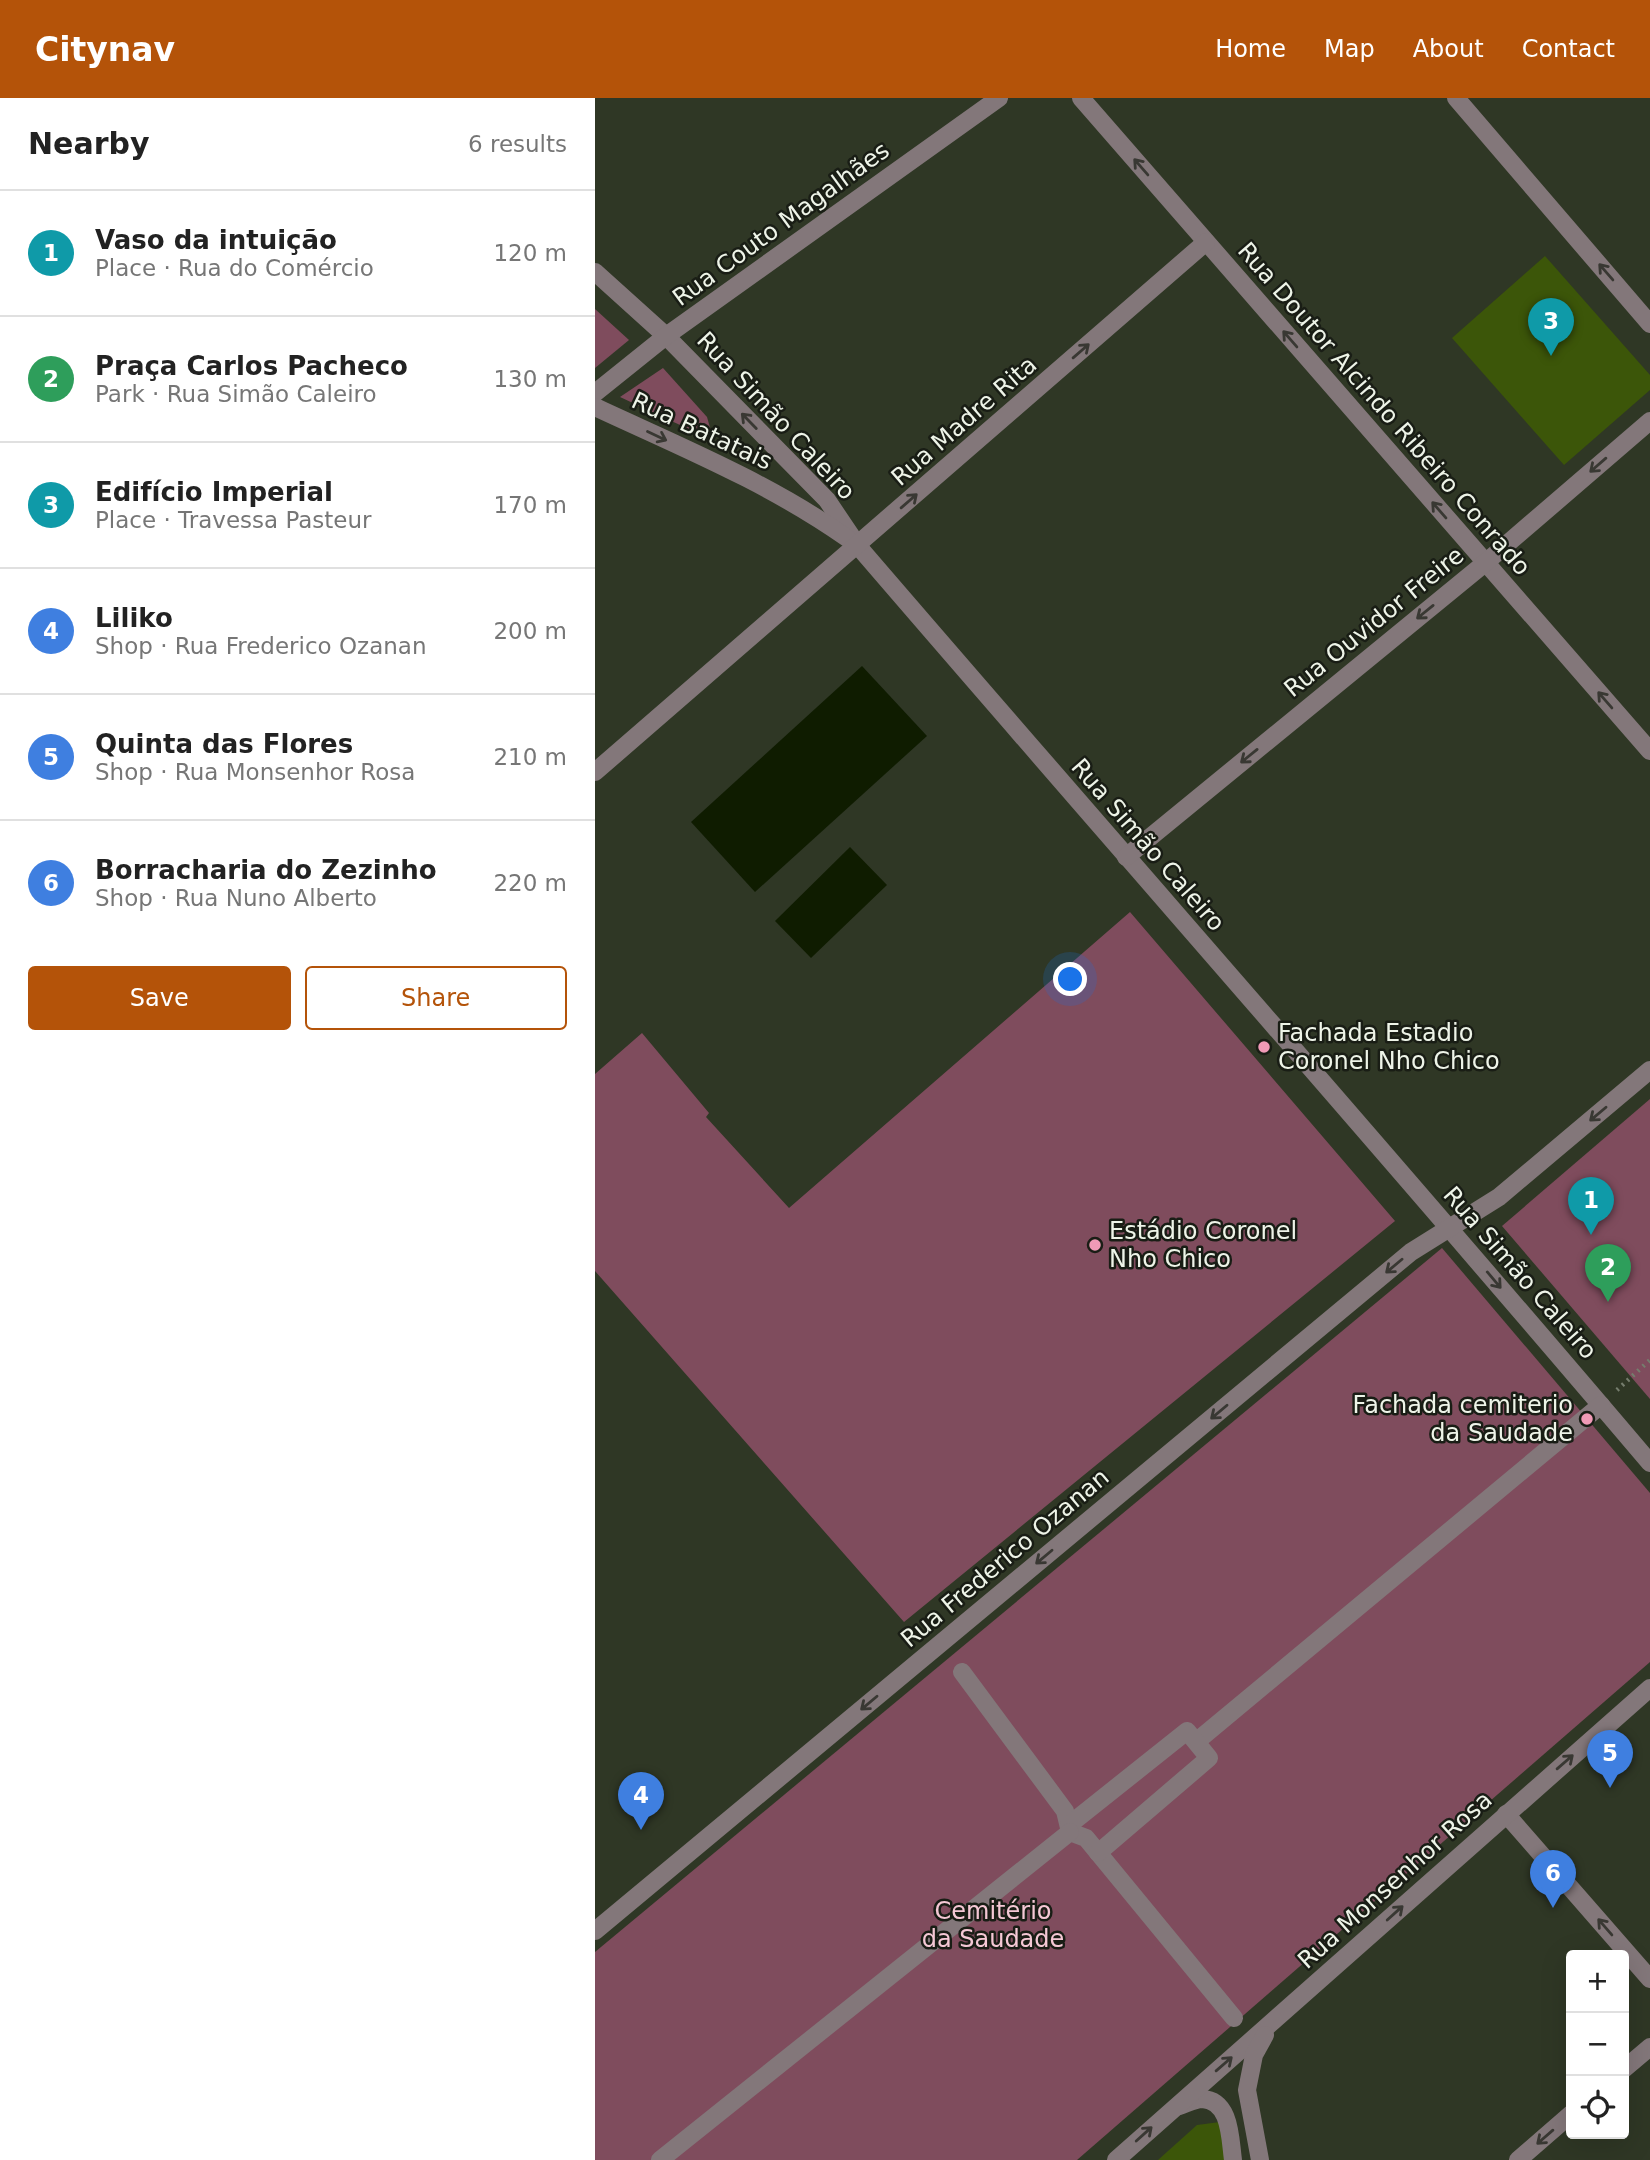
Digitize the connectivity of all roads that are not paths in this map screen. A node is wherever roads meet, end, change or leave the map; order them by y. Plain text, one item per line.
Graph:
1 (999, 98) edge
2 (1081, 98) edge
3 (1456, 98) edge
4 (1206, 242) junction
5 (595, 272) edge
6 (1650, 324) edge
7 (666, 336) junction
8 (595, 393) edge
9 (595, 407) edge
10 (1650, 421) edge
11 (858, 546) junction
12 (1485, 563) junction
13 (1650, 751) edge
14 (596, 769) edge
15 (1125, 858) junction
16 (1650, 1070) edge
17 (1450, 1228) junction
18 (1601, 1405) junction
19 (1650, 1463) edge
20 (961, 1672) dead end
21 (1650, 1688) edge
22 (1197, 1741) junction
23 (1506, 1814) junction
24 (1069, 1829) junction
25 (1098, 1853) junction
26 (595, 1931) edge
27 (1650, 1979) edge
28 (1234, 2018) dead end
29 (1272, 2022) junction
30 (1650, 2047) edge
31 (1629, 2065) edge
32 (1173, 2109) junction
33 (1566, 2118) edge
34 (660, 2160) edge
35 (1116, 2160) edge
36 (1233, 2160) edge
37 (1260, 2160) edge
38 (1518, 2160) edge

1 - 7 street, Rua Couto Magalhães
4 -> 2 street, Rua Doutor Alcindo Ribeiro Conrado
6 -> 3 street
11 -> 4 street, Rua Madre Rita
12 -> 4 street, Rua Doutor Alcindo Ribeiro Conrado
5 - 7 street, Rua Simão Caleiro
7 - 8 street, Rua Couto Magalhães
11 -> 7 street, Rua Simão Caleiro
9 -> 11 street, Rua Batatais
10 -> 12 street, Rua Ouvidor Freire
11 - 14 street, Rua Madre Rita
11 - 15 street, Rua Simão Caleiro
13 -> 12 street, Rua Doutor Alcindo Ribeiro Conrado
12 -> 15 street, Rua Ouvidor Freire
15 - 17 street, Rua Simão Caleiro
16 -> 17 street, Rua Frederico Ozanan
17 -> 18 street, Rua Simão Caleiro
17 -> 26 street, Rua Frederico Ozanan
18 - 19 street, Rua Simão Caleiro
18 - 22 street
20 - 24 street
23 -> 21 street, Rua Monsenhor Rosa
22 - 24 street
22 - 25 street
27 -> 23 street
29 -> 23 street, Rua Monsenhor Rosa
24 - 25 street
24 - 34 street
25 - 28 street
32 -> 29 street, Rua Monsenhor Rosa
29 - 37 street
30 - 31 street
35 -> 32 street, Rua Monsenhor Rosa
32 - 36 street
33 -> 38 street

